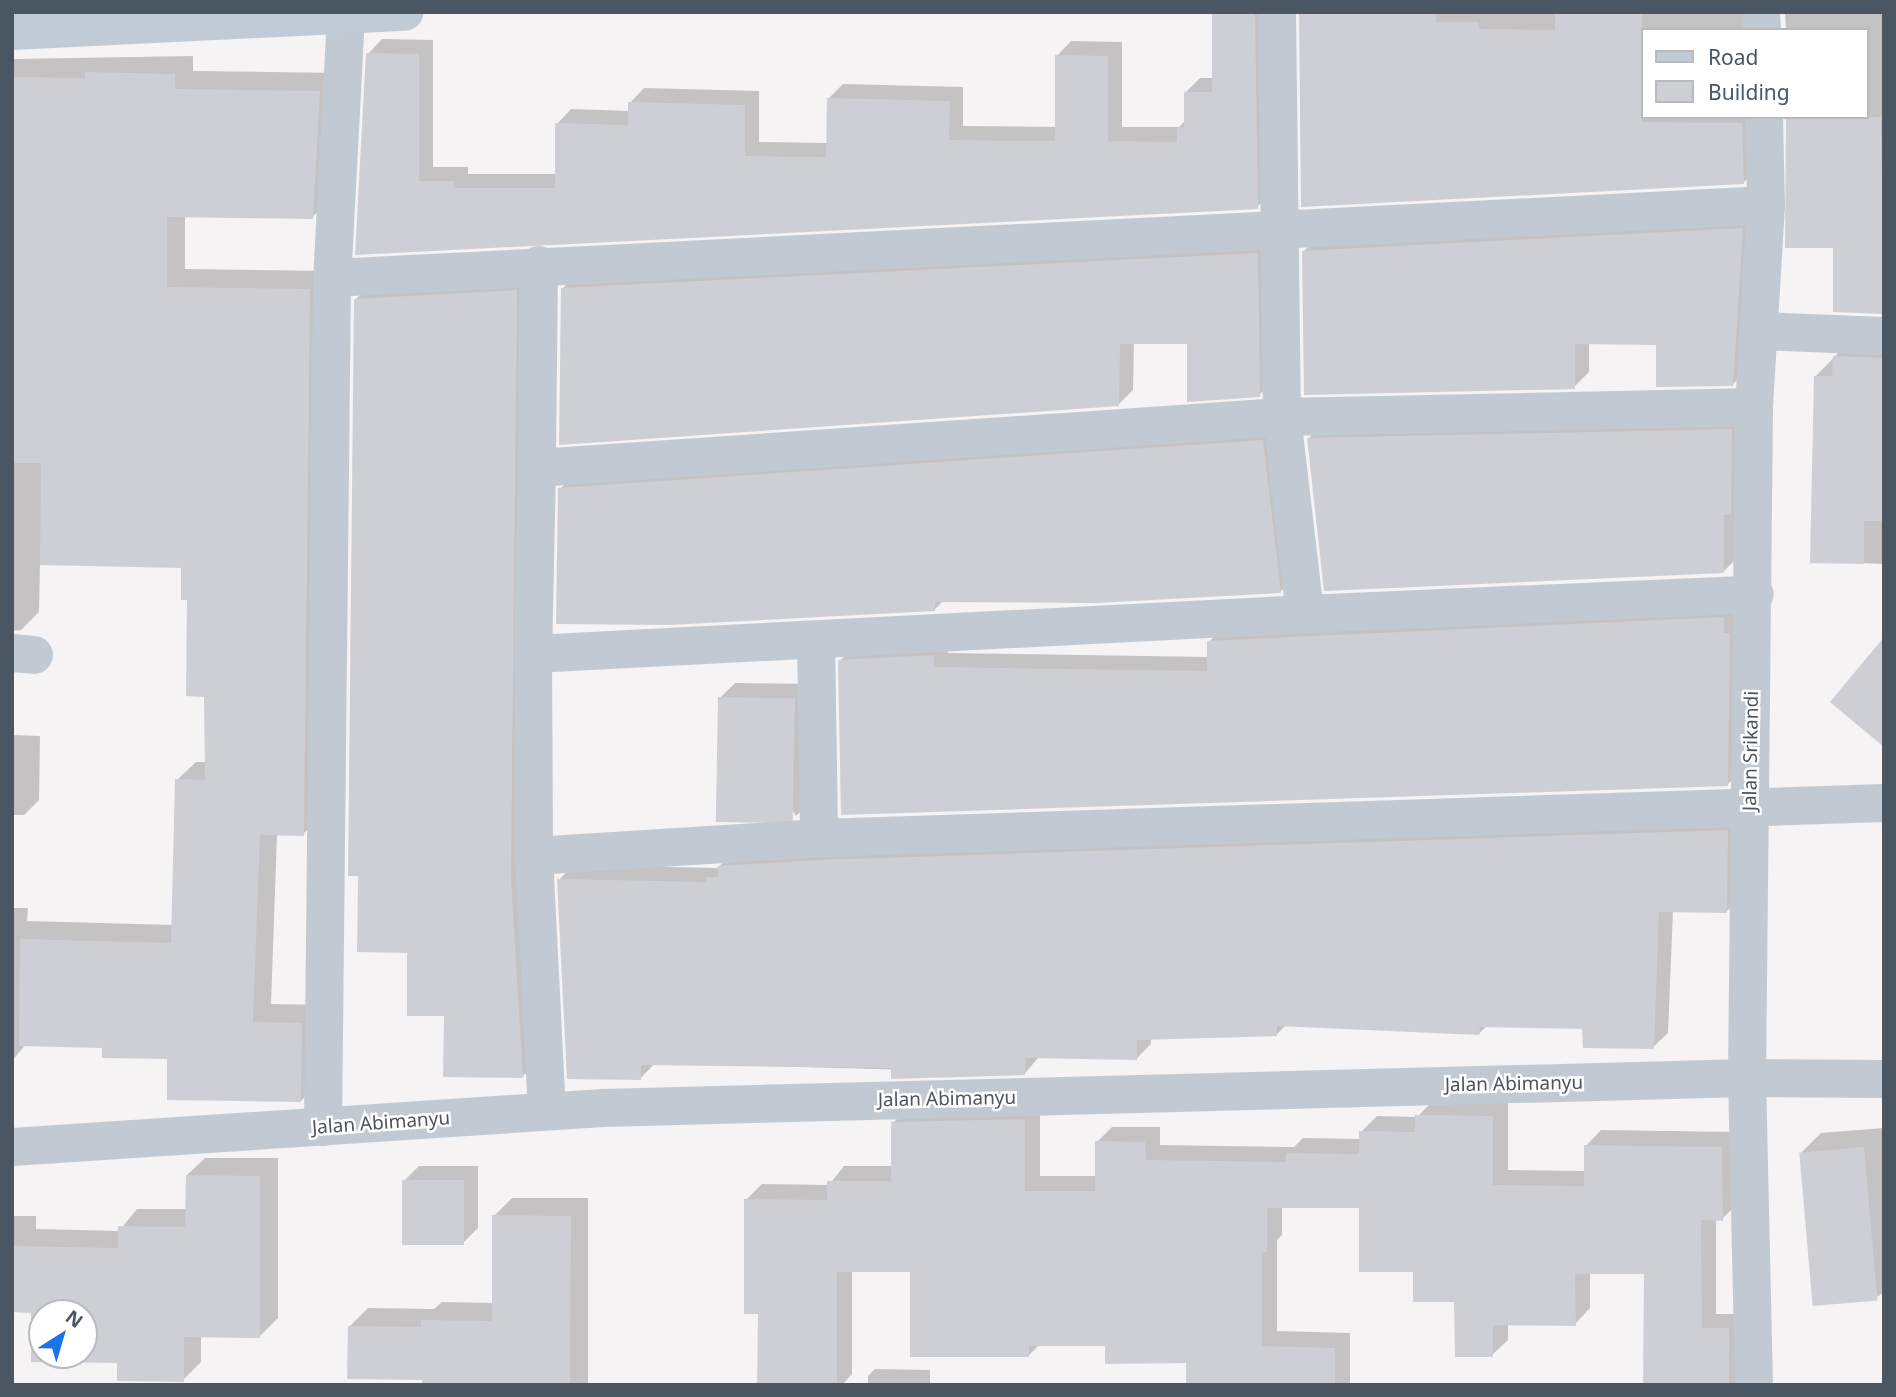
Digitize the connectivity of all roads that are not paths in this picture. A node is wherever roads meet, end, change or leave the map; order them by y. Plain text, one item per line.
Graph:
1 (405, 12) edge
2 (1277, 12) edge
3 (346, 15) junction
4 (12, 31) edge
5 (1764, 119) edge
6 (1766, 205) junction
7 (1277, 232) junction
8 (539, 265) junction
9 (332, 278) junction
10 (1758, 331) junction
11 (1884, 336) edge
12 (1754, 407) junction
13 (1282, 417) junction
14 (537, 468) junction
15 (1755, 594) junction
16 (1305, 614) junction
17 (816, 640) junction
18 (533, 654) junction
19 (1884, 803) edge
20 (1749, 811) junction
21 (819, 838) junction
22 (534, 856) junction
23 (1747, 1078) junction
24 (1884, 1079) edge
25 (547, 1111) junction
26 (323, 1127) junction
27 (12, 1147) edge
28 (1754, 1385) edge

1 - 3 main road
2 - 7 street
3 - 4 main road
3 - 9 street
5 - 6 street, Jalan Srikandi
6 - 7 street
6 - 10 street, Jalan Srikandi
7 - 8 street
7 - 13 street
8 - 9 street
8 - 14 street
9 - 26 street
10 - 11 street
10 - 12 street, Jalan Srikandi
12 - 13 street
12 - 15 street, Jalan Srikandi
13 - 14 street
13 - 16 street
14 - 18 street
15 - 16 street
15 - 20 street, Jalan Srikandi
16 - 17 street
17 - 18 street
17 - 21 street
18 - 22 street
19 - 20 street
20 - 21 street
20 - 23 street, Jalan Srikandi
21 - 22 street
22 - 25 street
23 - 24 street, Jalan Abimanyu
23 - 25 street, Jalan Abimanyu
23 - 28 street, Jalan Srikandi
25 - 26 street, Jalan Abimanyu
26 - 27 street, Jalan Abimanyu

